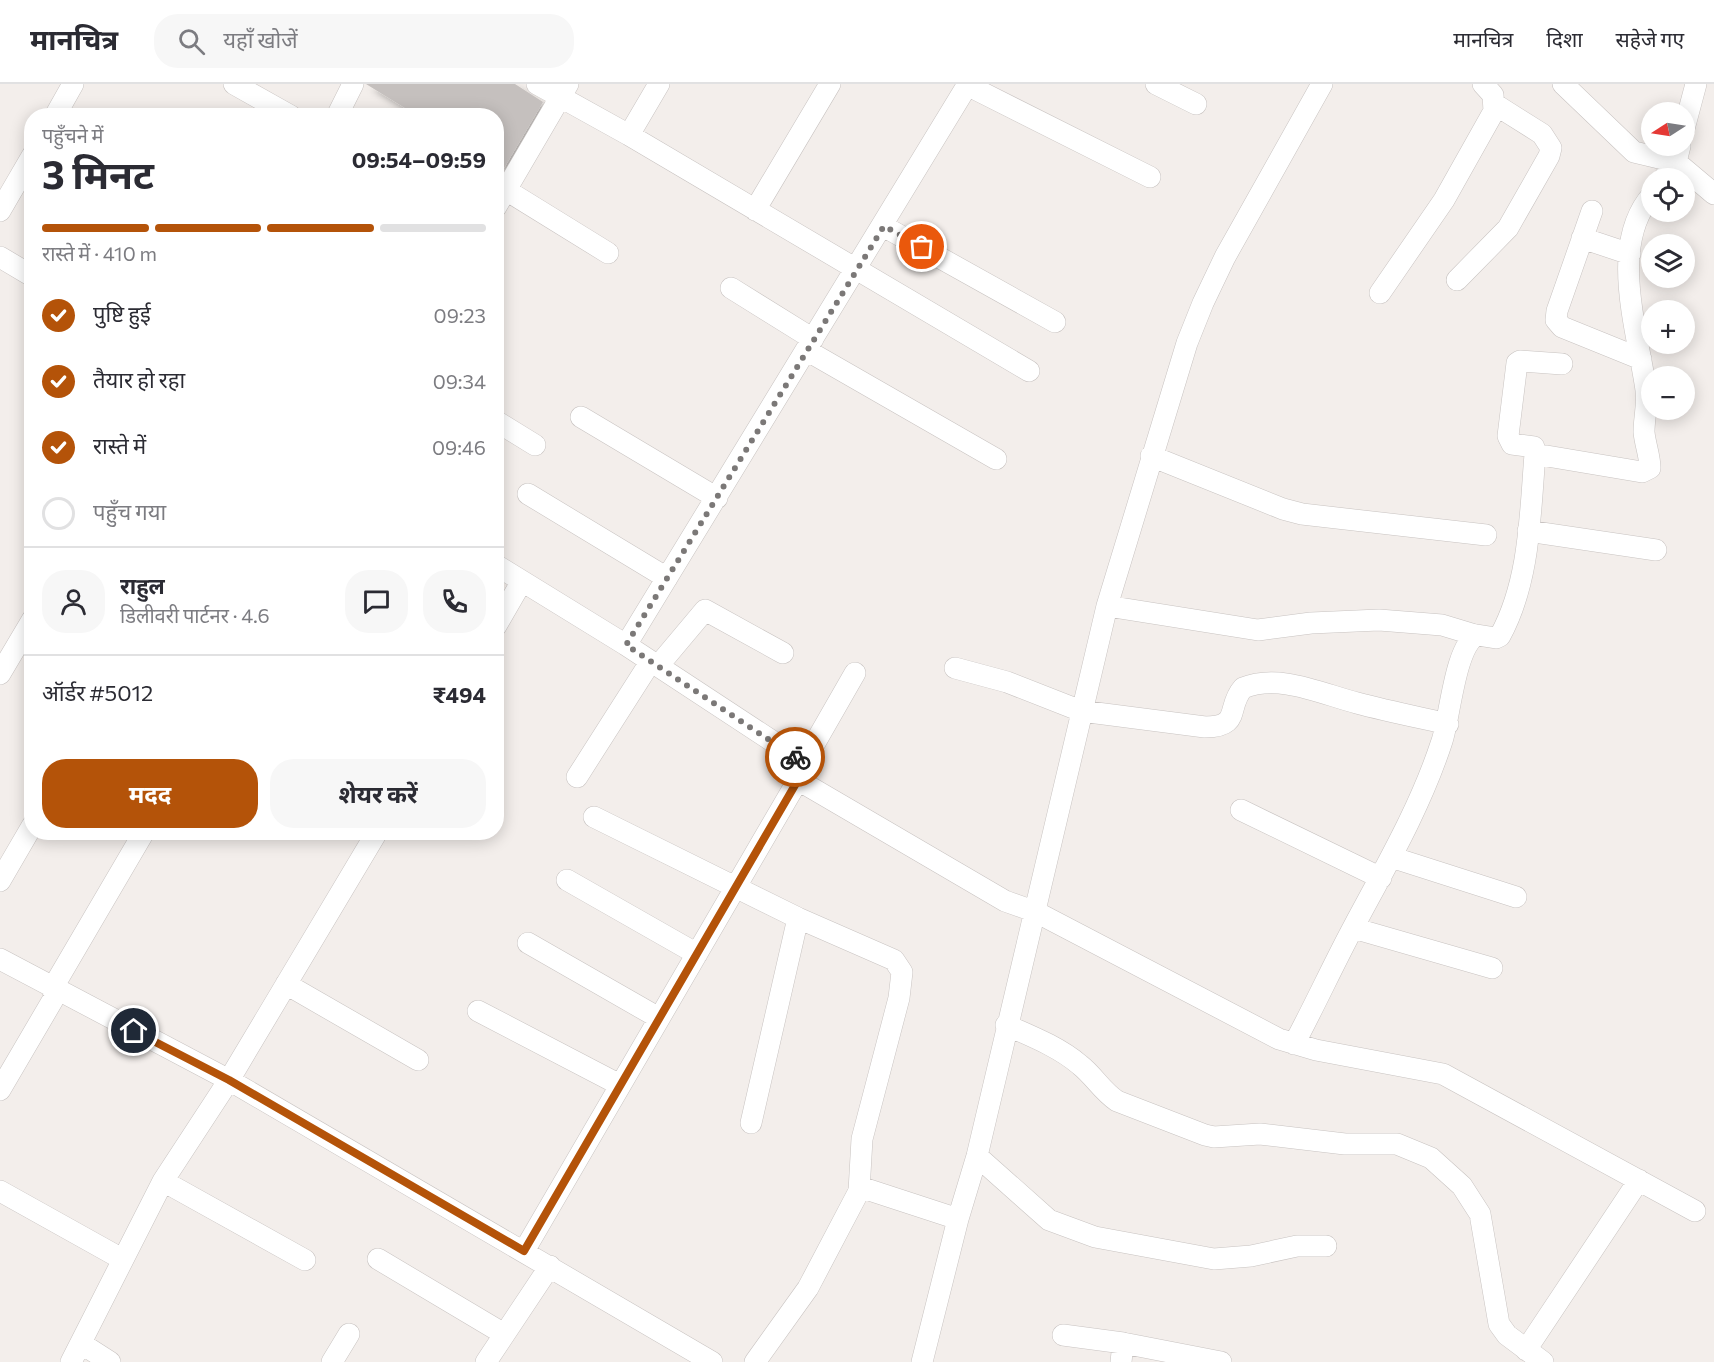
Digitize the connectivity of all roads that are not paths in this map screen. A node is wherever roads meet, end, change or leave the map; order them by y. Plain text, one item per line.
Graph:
1 (73, 84) edge
2 (234, 84) edge
3 (353, 84) edge
4 (537, 84) edge
5 (659, 84) edge
6 (830, 84) edge
7 (1156, 84) edge
8 (1322, 84) edge
9 (1483, 84) edge
10 (1696, 84) edge
11 (968, 85) edge
12 (1569, 86) edge
13 (564, 91) edge
14 (1691, 102) edge
15 (1196, 104) dead end
16 (1496, 105) junction
17 (65, 108) edge
18 (277, 108) edge
19 (341, 108) edge
20 (629, 135) junction
21 (1673, 162) edge
22 (24, 170) edge
23 (1150, 177) dead end
24 (1714, 194) edge
25 (504, 195) edge
26 (504, 199) edge
27 (755, 210) junction
28 (0, 211) edge
29 (1592, 211) dead end
30 (1641, 211) edge
31 (884, 226) junction
32 (1582, 238) junction
33 (608, 253) dead end
34 (1630, 254) junction
35 (0, 257) edge
36 (855, 270) junction
37 (24, 271) edge
38 (1457, 280) dead end
39 (731, 288) dead end
40 (1380, 293) dead end
41 (1055, 322) dead end
42 (810, 345) junction
43 (1641, 358) junction
44 (1562, 364) dead end
45 (1029, 372) dead end
46 (581, 417) dead end
47 (504, 426) edge
48 (535, 445) dead end
49 (1535, 454) junction
50 (1151, 456) junction
51 (996, 459) dead end
52 (528, 494) dead end
53 (717, 498) junction
54 (1528, 531) junction
55 (1486, 535) dead end
56 (1656, 550) dead end
57 (504, 570) edge
58 (667, 578) junction
59 (522, 581) junction
60 (1107, 606) junction
61 (504, 612) edge
62 (24, 634) edge
63 (1474, 635) junction
64 (626, 645) junction
65 (783, 653) dead end
66 (654, 664) junction
67 (955, 668) dead end
68 (855, 672) dead end
69 (0, 674) edge
70 (1081, 711) junction
71 (1448, 724) junction
72 (801, 771) junction
73 (576, 777) dead end
74 (1241, 810) dead end
75 (594, 817) dead end
76 (24, 840) edge
77 (139, 840) edge
78 (372, 840) edge
79 (1391, 857) junction
80 (1381, 878) junction
81 (567, 880) dead end
82 (0, 881) edge
83 (738, 887) junction
84 (1516, 897) dead end
85 (1036, 912) junction
86 (798, 918) junction
87 (1353, 928) junction
88 (528, 943) dead end
89 (697, 954) junction
90 (0, 959) edge
91 (1492, 968) dead end
92 (286, 984) junction
93 (55, 990) junction
94 (478, 1011) dead end
95 (658, 1018) junction
96 (1006, 1025) junction
97 (1294, 1044) junction
98 (418, 1060) dead end
99 (229, 1080) junction
100 (620, 1085) junction
101 (0, 1090) edge
102 (751, 1123) dead end
103 (977, 1156) junction
104 (1639, 1180) junction
105 (164, 1181) junction
106 (860, 1187) junction
107 (0, 1191) edge
108 (1695, 1211) dead end
109 (957, 1219) junction
110 (1326, 1246) dead end
111 (524, 1251) junction
112 (378, 1259) dead end
113 (122, 1260) junction
114 (305, 1260) dead end
115 (550, 1266) junction
116 (349, 1334) dead end
117 (504, 1334) junction
118 (1063, 1335) dead end
119 (1526, 1350) junction
120 (76, 1353) edge
121 (1122, 1353) edge
122 (110, 1362) edge
123 (332, 1362) edge
124 (486, 1362) edge
125 (712, 1362) edge
126 (755, 1362) edge
127 (922, 1362) edge
128 (1221, 1362) edge
129 (1543, 1362) edge

1 - 17 street
2 - 18 street
3 - 19 street
4 - 13 street
5 - 20 street
6 - 27 street
7 - 15 street
8 - 50 street
9 - 16 street
10 - 14 street
11 - 23 street
11 - 31 street
12 - 21 street
13 - 20 street
13 - 25 street
16 - 38 street
16 - 40 street
20 - 27 street
21 - 24 street
22 - 28 street
26 - 33 street
27 - 36 street
29 - 32 street
30 - 34 street
31 - 36 street
31 - 41 street
32 - 34 street
32 - 43 street
34 - 43 street
35 - 37 street
36 - 42 street
36 - 45 street
39 - 42 street
42 - 51 street
42 - 53 street
43 - 49 street
44 - 49 street
46 - 53 street
47 - 48 street
49 - 54 street
50 - 55 street
50 - 60 street
52 - 58 street
53 - 58 street
54 - 56 street
54 - 63 street
57 - 59 street
58 - 64 street
59 - 61 street
59 - 64 street
60 - 63 street
60 - 70 street
62 - 69 street
63 - 71 street
64 - 66 street
65 - 66 street
66 - 72 street
66 - 73 street
67 - 70 street
68 - 72 street
70 - 71 street
70 - 85 street
71 - 79 street
72 - 83 street
72 - 85 street
74 - 80 street
75 - 83 street
76 - 82 street
77 - 93 street
78 - 92 street
79 - 80 street
79 - 84 street
80 - 87 street
81 - 89 street
83 - 86 street
83 - 89 street
85 - 96 street
85 - 97 street
86 - 102 street
86 - 106 street
87 - 91 street
87 - 97 street
88 - 95 street
89 - 95 street
90 - 93 street
92 - 98 street
92 - 99 street
93 - 99 street
93 - 101 street
94 - 100 street
95 - 100 street
96 - 103 street
96 - 119 street
97 - 104 street
99 - 105 street
99 - 111 street
100 - 111 street
103 - 109 street
103 - 110 street
104 - 108 street
104 - 119 street
105 - 113 street
105 - 114 street
106 - 109 street
106 - 126 street
107 - 113 street
109 - 127 street
111 - 115 street
112 - 117 street
113 - 120 street
115 - 117 street
115 - 125 street
116 - 123 street
117 - 124 street
118 - 121 street
119 - 129 street
120 - 122 street
121 - 128 street

